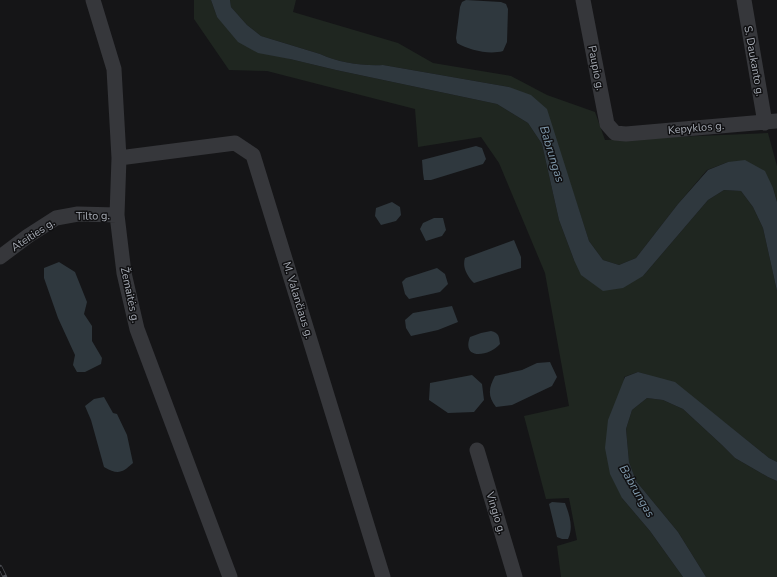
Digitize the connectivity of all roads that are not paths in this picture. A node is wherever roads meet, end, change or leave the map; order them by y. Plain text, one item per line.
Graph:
1 (93, 0) edge
2 (582, 0) edge
3 (744, 0) edge
4 (771, 122) edge
5 (615, 133) joint
6 (119, 158) junction
7 (117, 215) junction
8 (68, 216) joint
9 (0, 257) edge
10 (477, 450) dead end
11 (230, 577) edge
12 (383, 577) edge
13 (515, 577) edge

1 - 6 street, Žemaitės g.
2 - 5 street, Paupio g.
3 - 4 street, S. Daukanto g.
4 - 5 street, Kepyklos g.
6 - 7 street, Žemaitės g.
6 - 12 street, M. Valančiaus g.
7 - 8 street, Tilto g.
7 - 11 street, Žemaitės g.
8 - 9 street, Ateities g.
10 - 13 street, Vingio g.

